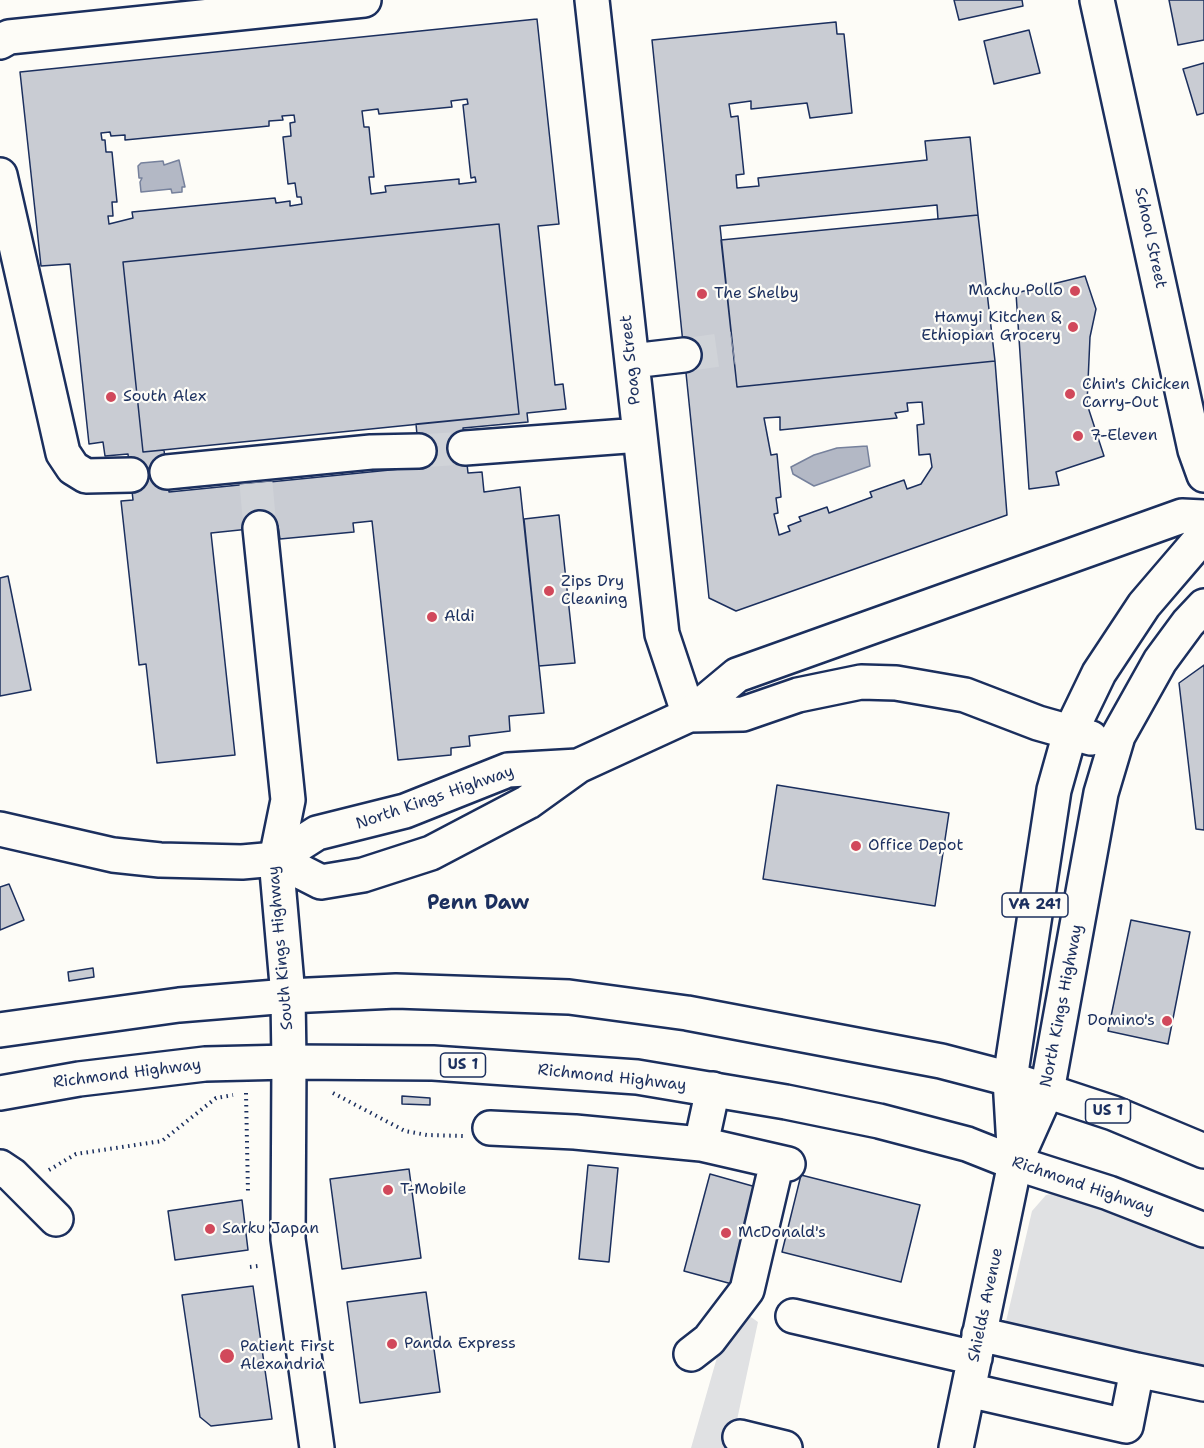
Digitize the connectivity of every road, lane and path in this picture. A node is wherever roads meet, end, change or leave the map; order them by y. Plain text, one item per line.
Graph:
1 (364, 0) edge
2 (592, 0) edge
3 (1096, 0) edge
4 (94, 14) edge
5 (0, 42) edge
6 (0, 175) edge
7 (684, 354) tunnel mouth
8 (632, 361) junction
9 (640, 435) junction
10 (484, 440) tunnel mouth
11 (419, 451) tunnel mouth
12 (167, 472) dead end
13 (131, 475) dead end
14 (1204, 475) edge
15 (1204, 518) edge
16 (260, 528) tunnel mouth
17 (1204, 535) edge
18 (1204, 606) edge
19 (689, 715) junction
20 (1070, 733) junction
21 (1118, 736) junction
22 (578, 766) junction
23 (0, 829) edge
24 (276, 859) junction
25 (288, 996) junction
26 (0, 1030) edge
27 (289, 1062) junction
28 (1010, 1079) junction
29 (713, 1089) junction
30 (330, 1091) dead end
31 (1047, 1091) junction
32 (0, 1093) edge
33 (480, 1132) joint
34 (702, 1144) junction
35 (1204, 1151) edge
36 (1015, 1163) junction
37 (0, 1167) edge
38 (43, 1177) dead end
39 (248, 1193) dead end
40 (56, 1219) dead end
41 (1204, 1230) edge
42 (258, 1266) dead end
43 (250, 1267) dead end
44 (793, 1316) dead end
45 (977, 1346) junction
46 (691, 1354) dead end
47 (1137, 1370) junction
48 (1204, 1384) edge
49 (968, 1390) junction
50 (740, 1437) dead end
51 (317, 1448) edge
52 (786, 1448) edge
53 (956, 1448) edge

1 - 4 main road
2 - 8 main road, Poag Street
3 - 14 main road, School Street
4 - 5 main road
6 - 13 main road
7 - 8 main road
8 - 9 main road, Poag Street
9 - 10 main road
9 - 19 main road, Poag Street
11 - 12 main road
15 - 19 main road, North Kings Highway
16 - 24 main road
17 - 20 main road, VA 241
18 - 21 main road, North Kings Highway / VA 241
19 - 20 main road, North Kings Highway
19 - 22 main road, North Kings Highway
20 - 21 main road, North Kings Highway
20 - 28 main road, VA 241
21 - 31 main road, North Kings Highway / VA 241
22 - 24 main road, North Kings Highway
22 - 24 main road, North Kings Highway
23 - 24 main road, South Kings Highway
24 - 25 main road, South Kings Highway
25 - 26 main road, US 1
25 - 27 main road, South Kings Highway
25 - 28 main road, US 1
27 - 29 main road, Richmond Highway / US 1
27 - 32 main road, Richmond Highway / US 1
27 - 51 main road, South Kings Highway
28 - 31 main road, US 1
28 - 36 main road, VA 241
29 - 34 main road
29 - 36 main road, Richmond Highway / US 1
30 - 33 path
31 - 35 main road, US 1
31 - 36 main road, North Kings Highway / VA 241
33 - 34 main road
34 - 46 main road
36 - 41 main road, Richmond Highway / US 1
36 - 45 main road, Shields Avenue
37 - 40 main road
38 - 39 path
42 - 43 path
44 - 45 main road
45 - 47 main road
45 - 49 main road, Shields Avenue
47 - 48 main road
47 - 49 main road
49 - 53 main road, Shields Avenue
50 - 52 main road

